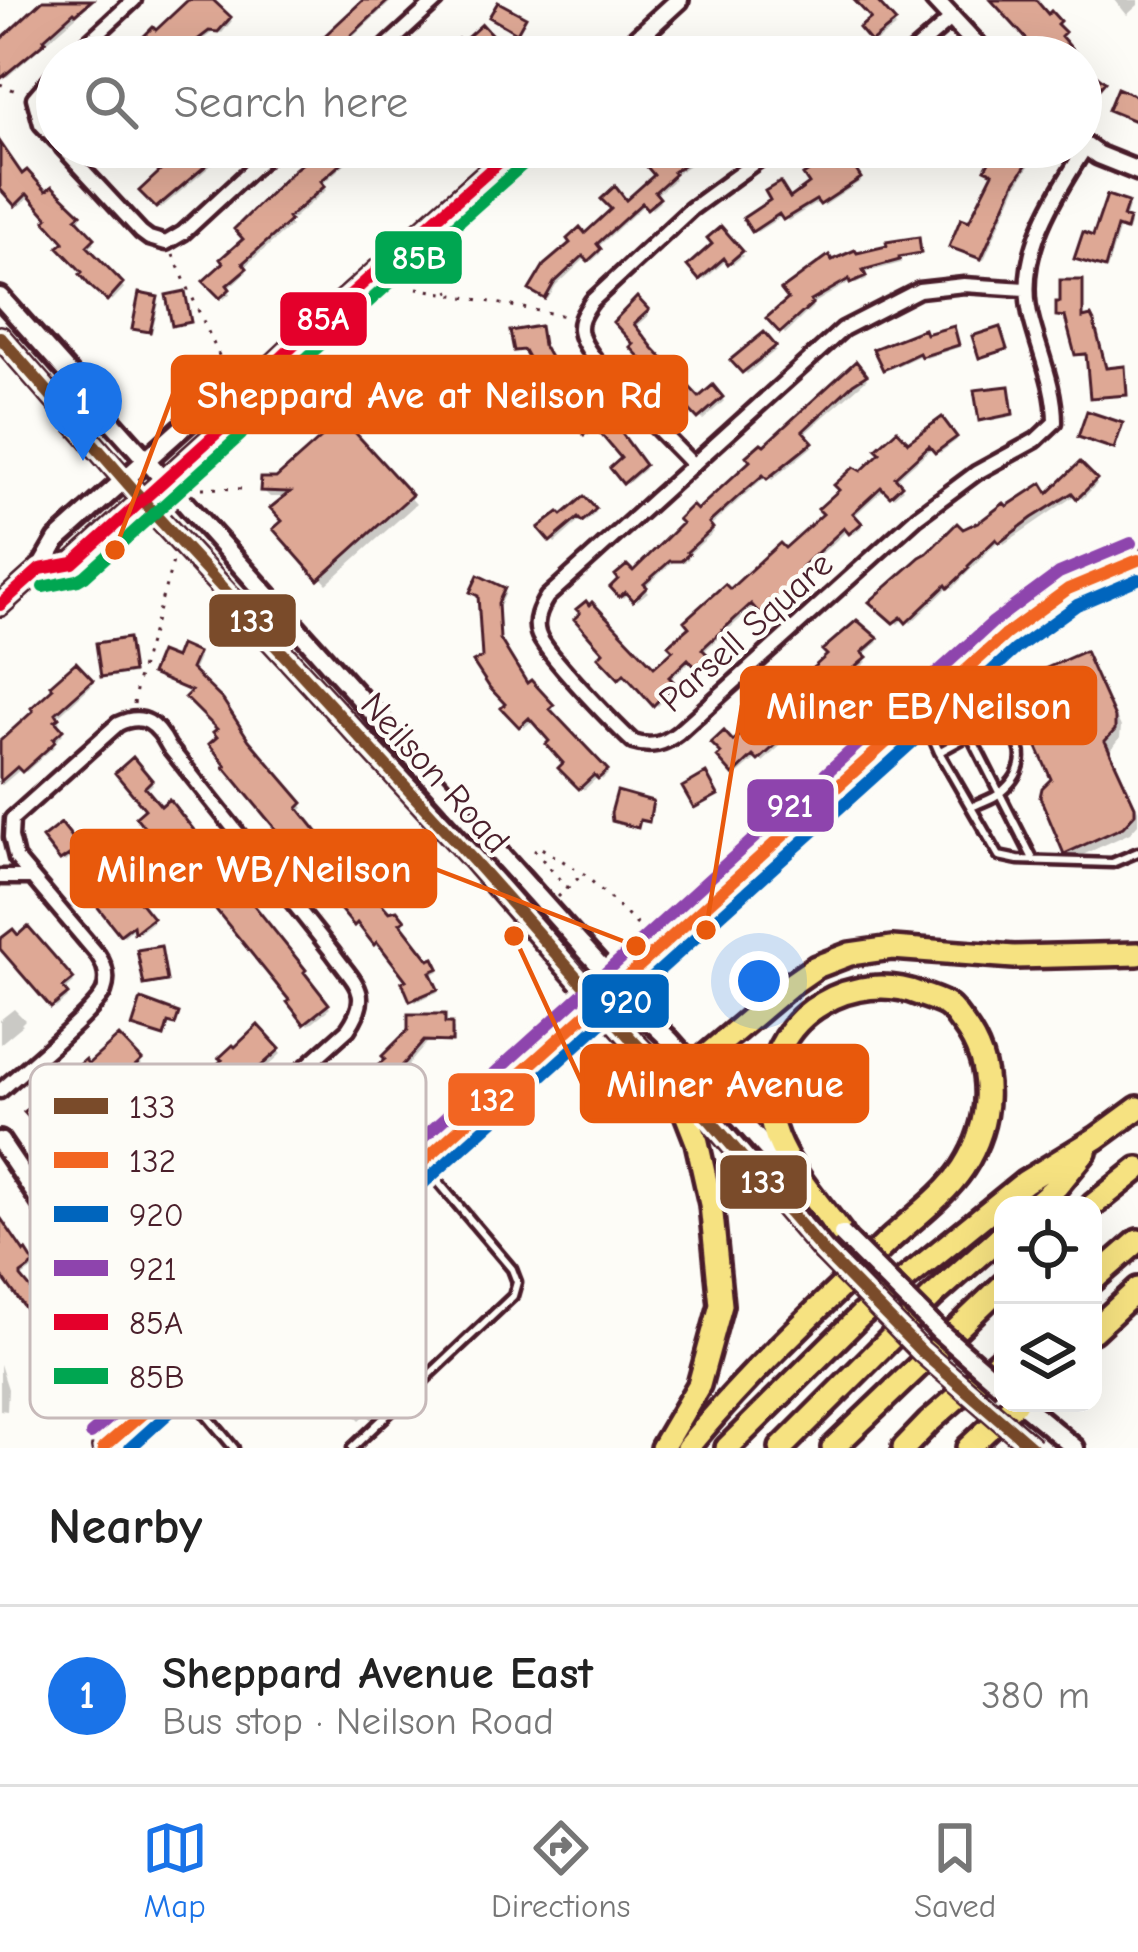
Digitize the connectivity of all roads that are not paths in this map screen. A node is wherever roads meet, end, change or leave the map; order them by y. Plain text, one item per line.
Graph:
1 (134, 0) edge
2 (437, 0) edge
3 (680, 0) edge
4 (934, 0) edge
5 (952, 19) junction
6 (95, 36) edge
7 (398, 36) edge
8 (640, 36) edge
9 (932, 36) edge
10 (968, 36) edge
11 (1102, 154) edge
12 (82, 168) edge
13 (254, 168) edge
14 (493, 168) edge
15 (747, 168) edge
16 (1071, 168) edge
17 (1138, 171) edge
18 (1025, 289) junction
19 (0, 297) edge
20 (0, 337) edge
21 (252, 385) junction
22 (145, 460) junction
23 (692, 464) junction
24 (124, 478) junction
25 (165, 480) junction
26 (142, 500) junction
27 (1138, 560) edge
28 (40, 569) junction
29 (0, 605) edge
30 (312, 645) junction
31 (292, 663) junction
32 (922, 712) junction
33 (970, 735) junction
34 (939, 752) junction
35 (1000, 793) junction
36 (971, 807) junction
37 (6, 819) edge
38 (1138, 852) edge
39 (1033, 859) junction
40 (0, 877) edge
41 (32, 877) junction
42 (1138, 954) edge
43 (309, 1064) edge
44 (694, 1066) junction
45 (674, 1083) junction
46 (0, 1091) edge
47 (1138, 1108) edge
48 (1097, 1138) junction
49 (0, 1141) edge
50 (426, 1158) edge
51 (426, 1167) edge
52 (1138, 1169) edge
53 (30, 1185) edge
54 (1045, 1196) edge
55 (1102, 1198) edge
56 (842, 1234) junction
57 (1138, 1241) edge
58 (994, 1242) edge
59 (1102, 1272) edge
60 (1138, 1289) edge
61 (994, 1294) edge
62 (1102, 1323) edge
63 (994, 1366) edge
64 (426, 1378) edge
65 (994, 1379) edge
66 (1009, 1412) edge
67 (1030, 1412) edge
68 (138, 1418) edge
69 (209, 1418) edge
70 (384, 1418) edge
71 (103, 1448) edge
72 (234, 1448) edge
73 (352, 1448) edge
74 (662, 1448) edge
75 (687, 1448) edge
76 (727, 1448) edge
77 (781, 1448) edge
78 (833, 1448) edge
79 (904, 1448) edge
80 (968, 1448) edge
81 (1033, 1448) edge
82 (1076, 1448) edge

1 - 6 street
2 - 7 street
3 - 8 main road
4 - 5 main road
5 - 9 street
5 - 10 main road
11 - 17 main road
12 - 13 street
14 - 21 main road
15 - 23 street
16 - 18 street, Parsell Square
18 - 23 street, Parsell Square
18 - 23 street, Parsell Square
19 - 22 main road, Neilson Road
20 - 24 main road, Neilson Road
21 - 22 main road
21 - 25 main road
22 - 24 main road
22 - 25 main road, Neilson Road
24 - 26 main road, Neilson Road
24 - 28 main road
25 - 26 main road
25 - 30 main road, Neilson Road
26 - 28 main road
26 - 31 main road, Neilson Road
27 - 32 main road
28 - 29 main road
30 - 31 main road
30 - 44 main road, Neilson Road, bridge
31 - 45 main road, Neilson Road, bridge
32 - 34 lane
32 - 50 main road
33 - 34 lane
33 - 35 lane
33 - 35 lane
34 - 36 lane
35 - 36 lane
35 - 39 lane
36 - 39 lane
37 - 41 street
37 - 43 street
38 - 39 lane
40 - 41 street
41 - 46 street
42 - 44 highway
44 - 45 highway
44 - 56 main road, Neilson Road
45 - 74 highway
45 - 81 main road, Neilson Road, bridge
47 - 48 highway
48 - 54 highway
48 - 76 highway
49 - 53 main road
51 - 64 lane
52 - 55 highway
56 - 65 main road, Neilson Road, bridge
56 - 75 highway
57 - 59 highway
58 - 77 highway
60 - 62 highway
61 - 78 highway
63 - 79 highway
66 - 80 highway
67 - 82 main road
68 - 71 main road
69 - 72 lane
70 - 73 lane

